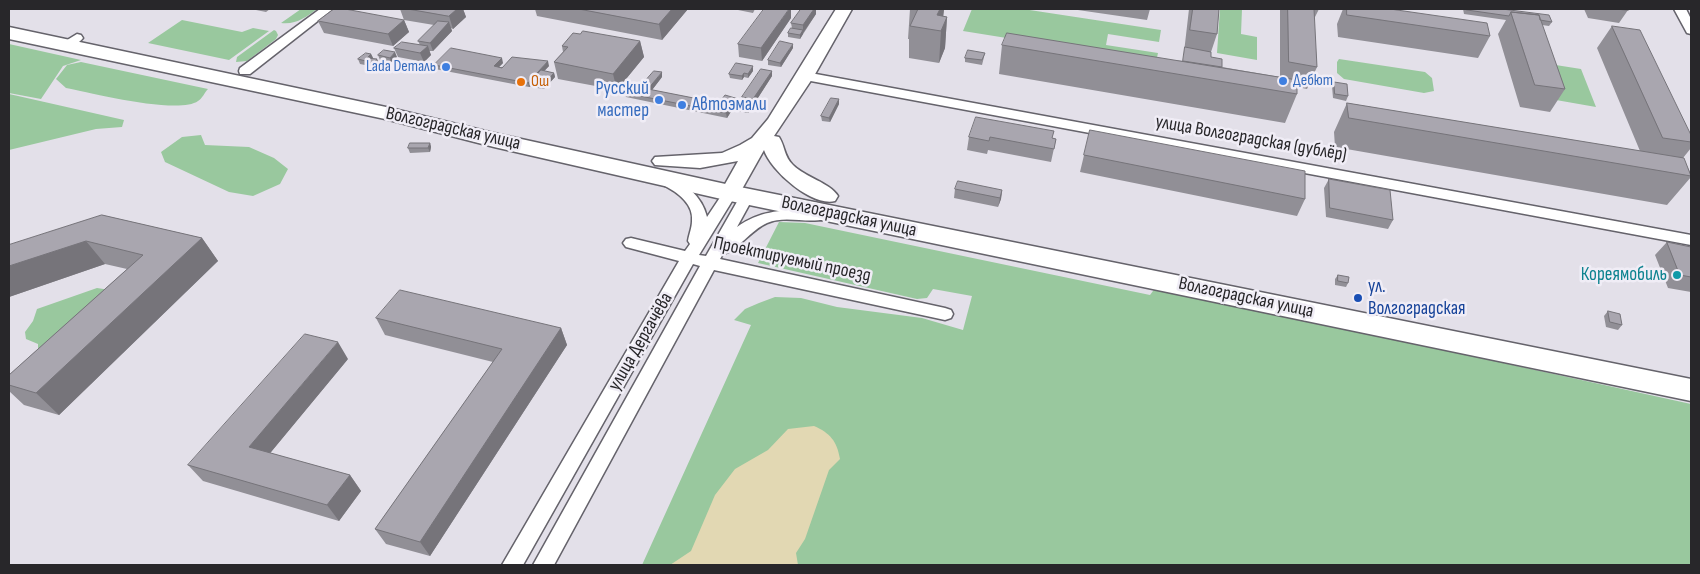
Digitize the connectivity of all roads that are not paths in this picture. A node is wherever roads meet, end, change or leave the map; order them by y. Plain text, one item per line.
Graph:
1 (327, 9) edge
2 (844, 9) edge
3 (1680, 9) edge
4 (9, 24) edge
5 (1691, 30) edge
6 (9, 33) edge
7 (71, 41) junction
8 (245, 71) junction
9 (805, 76) junction
10 (769, 135) junction
11 (655, 167) junction
12 (742, 187) junction
13 (834, 205) junction
14 (1691, 240) edge
15 (631, 243) dead end
16 (692, 254) junction
17 (713, 258) junction
18 (945, 314) dead end
19 (1691, 377) edge
20 (1691, 390) edge
21 (512, 565) edge
22 (543, 565) edge

1 - 8 street
2 - 9 street, улица Дергачёва
3 - 5 street
4 - 7 main road, Волгоградская улица
6 - 7 main road, Волгоградская улица
7 - 8 main road, Волгоградская улица
7 - 11 main road, Волгоградская улица
8 - 11 main road, Волгоградская улица
9 - 10 street, улица Дергачёва
9 - 14 street, улица Волгоградская (дублёр)
10 - 11 street
10 - 12 street, улица Дергачёва
10 - 13 street
11 - 12 main road, Волгоградская улица
11 - 16 street
12 - 13 main road, Волгоградская улица
12 - 16 street, улица Дергачёва
12 - 17 street, улица Дергачёва
13 - 17 street
13 - 19 main road, Волгоградская улица
13 - 20 main road, Волгоградская улица
15 - 16 street, Проектируемый проезд
16 - 17 street, Проектируемый проезд
16 - 21 street, улица Дергачёва
17 - 18 street, Проектируемый проезд
17 - 22 street, улица Дергачёва

